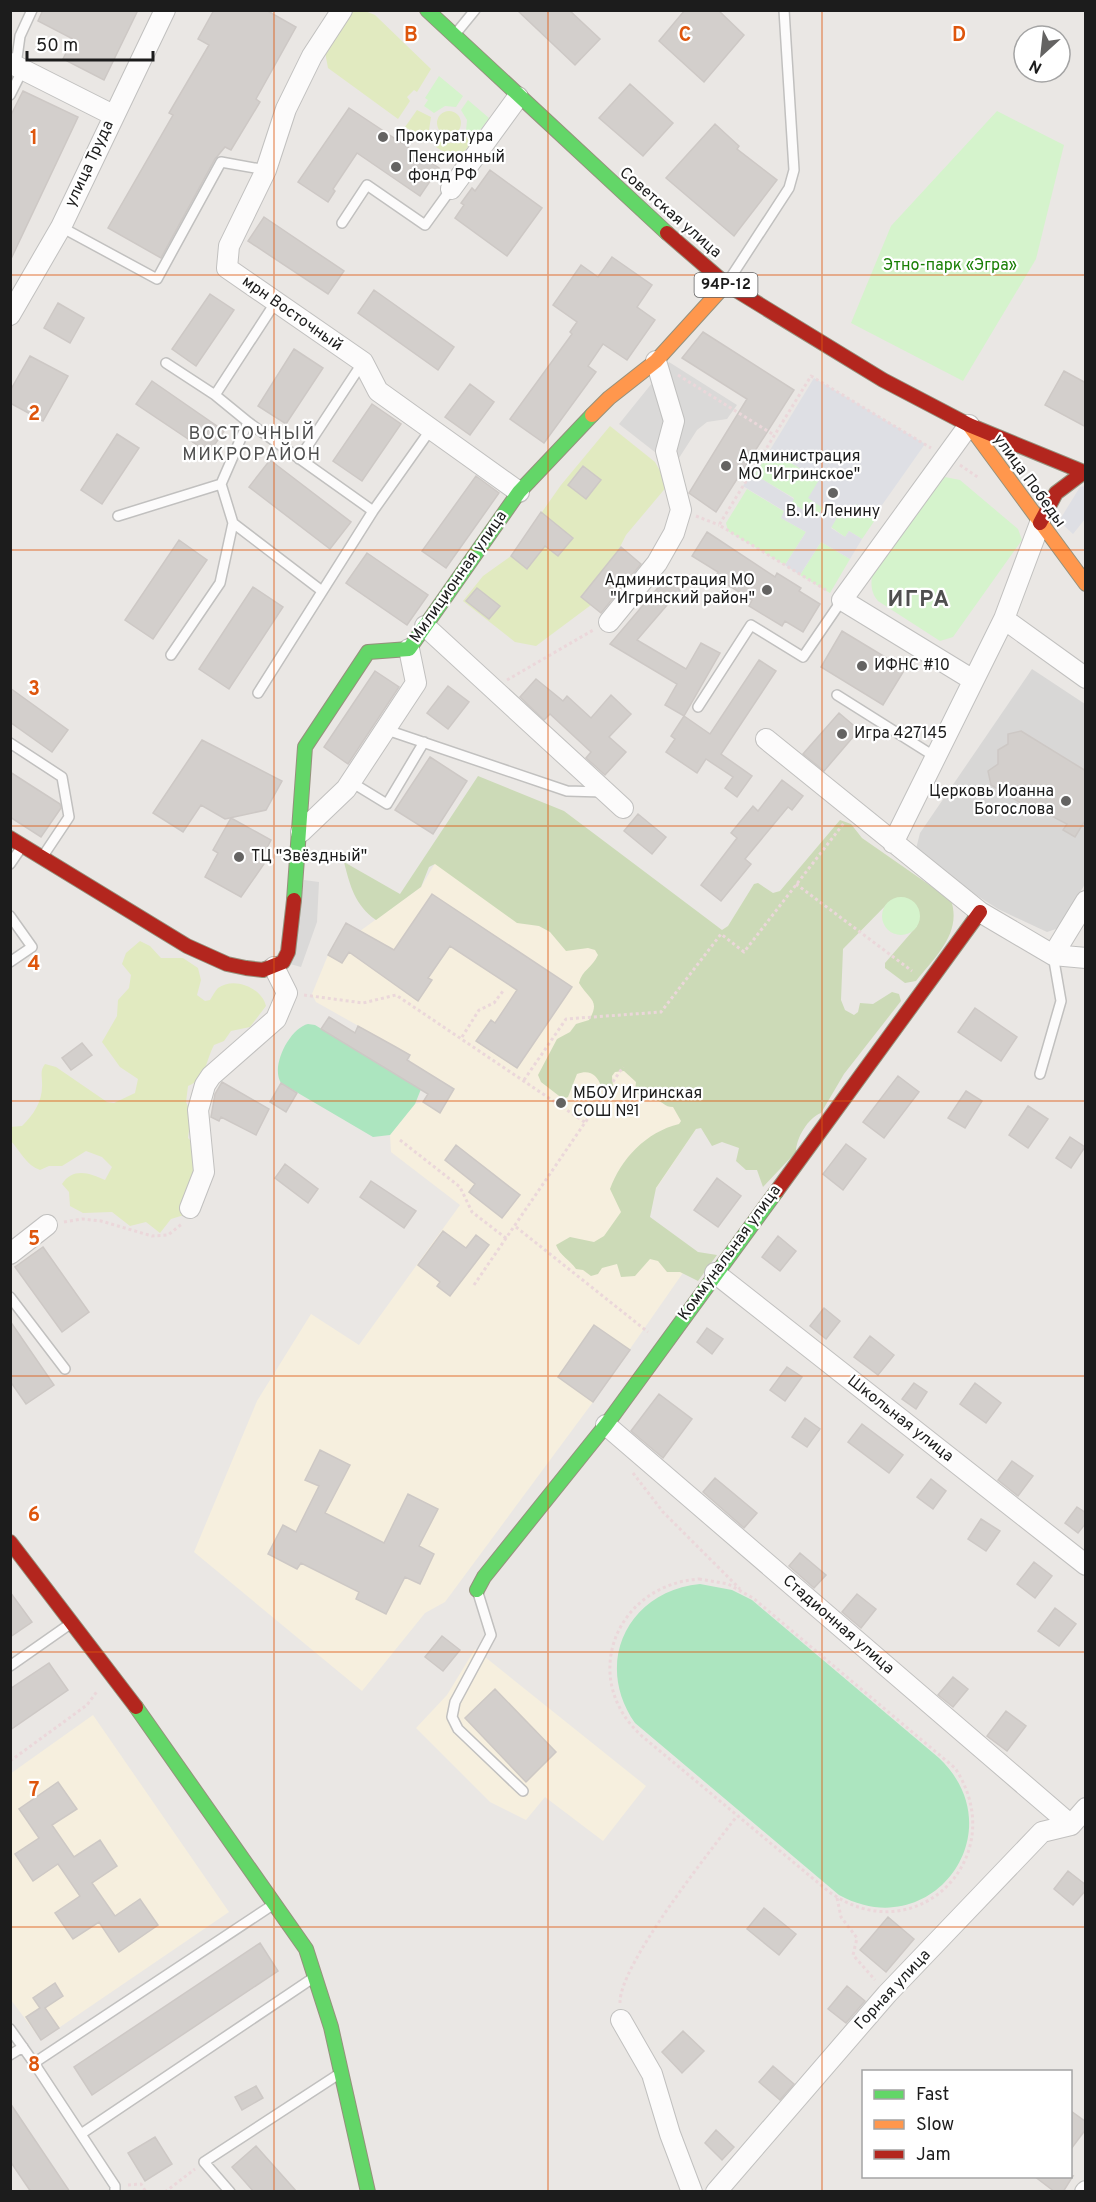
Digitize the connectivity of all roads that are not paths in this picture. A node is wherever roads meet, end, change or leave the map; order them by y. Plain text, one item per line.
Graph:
1 (32, 10) edge
2 (165, 10) edge
3 (342, 10) edge
4 (427, 10) edge
5 (475, 10) edge
6 (784, 10) edge
7 (453, 36) junction
8 (16, 66) edge
9 (10, 95) edge
10 (518, 97) junction
11 (113, 115) junction
12 (266, 170) junction
13 (451, 189) joint
14 (342, 223) dead end
15 (61, 227) junction
16 (726, 284) junction
17 (275, 303) junction
18 (10, 315) edge
19 (656, 361) junction
20 (363, 362) junction
21 (166, 363) dead end
22 (215, 395) junction
23 (248, 422) junction
24 (969, 425) junction
25 (431, 429) junction
26 (299, 459) junction
27 (1085, 473) edge
28 (221, 484) junction
29 (519, 492) junction
30 (373, 511) junction
31 (118, 516) dead end
32 (233, 523) junction
33 (1040, 523) junction
34 (1086, 584) edge
35 (322, 591) junction
36 (842, 600) junction
37 (1004, 619) junction
38 (609, 622) road end
39 (424, 626) junction
40 (409, 649) junction
41 (171, 655) dead end
42 (1086, 678) edge
43 (973, 680) junction
44 (258, 693) dead end
45 (837, 696) dead end
46 (698, 707) dead end
47 (387, 730) junction
48 (766, 740) dead end
49 (424, 742) junction
50 (10, 743) edge
51 (937, 758) junction
52 (351, 782) junction
53 (603, 792) junction
54 (623, 808) dead end
55 (301, 832) junction
56 (16, 842) edge
57 (893, 843) junction
58 (42, 858) junction
59 (10, 864) edge
60 (1086, 901) edge
61 (980, 912) junction
62 (10, 916) edge
63 (1053, 955) junction
64 (1086, 958) edge
65 (10, 962) edge
66 (274, 967) junction
67 (1040, 1074) dead end
68 (190, 1208) road end
69 (47, 1225) dead end
70 (10, 1254) edge
71 (715, 1273) junction
72 (10, 1297) edge
73 (65, 1369) dead end
74 (606, 1425) junction
75 (10, 1542) edge
76 (1086, 1566) edge
77 (477, 1590) joint
78 (72, 1623) junction
79 (10, 1666) edge
80 (523, 1791) dead end
81 (1086, 1808) edge
82 (1071, 1825) junction
83 (276, 1903) junction
84 (316, 1975) junction
85 (621, 2020) road end
86 (10, 2029) edge
87 (23, 2047) junction
88 (10, 2055) edge
89 (34, 2063) junction
90 (339, 2074) junction
91 (81, 2134) junction
92 (115, 2189) edge
93 (230, 2192) edge
94 (368, 2192) edge
95 (692, 2192) edge
96 (716, 2192) edge

1 - 8 lane
2 - 11 street, улица Труда
3 - 12 street, мрн Восточный
4 - 7 street, Советская улица / 94Р-12
5 - 7 lane
6 - 16 lane
7 - 10 street, Советская улица / 94Р-12
8 - 9 lane
8 - 11 street
10 - 13 street
10 - 16 street, Советская улица / 94Р-12
11 - 15 street, улица Труда
12 - 15 lane
12 - 17 street, мрн Восточный
13 - 14 lane
15 - 18 street, улица Труда
16 - 19 street, Милиционная улица
16 - 24 street, Советская улица / 94Р-12
17 - 20 street, мрн Восточный
17 - 22 lane
19 - 29 street, Милиционная улица
19 - 38 street
20 - 25 street, мрн Восточный
20 - 26 lane
21 - 22 lane
22 - 23 lane
23 - 26 lane
23 - 28 lane
24 - 27 street, Советская улица / 94Р-12
24 - 33 street, улица Победы
24 - 36 street
25 - 29 street, мрн Восточный
25 - 30 lane
26 - 30 lane
27 - 33 street
28 - 31 lane
28 - 32 lane
29 - 39 street, Милиционная улица
30 - 35 lane
32 - 35 lane
32 - 41 lane
33 - 34 street, улица Победы
33 - 37 street
35 - 44 lane
36 - 43 street
36 - 46 lane
37 - 42 street
37 - 43 street
39 - 40 street, Милиционная улица
39 - 53 street
40 - 47 street
40 - 55 street, Милиционная улица
43 - 51 street
45 - 51 lane
47 - 49 lane
47 - 52 street
48 - 57 street
49 - 52 lane
49 - 53 lane
50 - 58 lane
51 - 57 street
52 - 55 street
53 - 54 street
55 - 66 street, Милиционная улица
56 - 58 street
56 - 59 lane
57 - 61 street
58 - 66 street
60 - 63 street
61 - 63 street
61 - 71 street, Коммунальная улица
62 - 65 lane
63 - 64 street
63 - 67 lane
66 - 68 street
69 - 70 street
71 - 74 street, Коммунальная улица
71 - 76 street, Школьная улица
72 - 73 lane
74 - 77 street, Коммунальная улица
74 - 82 street, Стадионная улица
75 - 78 street
77 - 80 lane
78 - 79 lane
78 - 83 street
81 - 82 street
82 - 96 street, Горная улица
83 - 84 street
83 - 89 lane
84 - 90 street
84 - 91 lane
85 - 95 street
86 - 87 lane
87 - 88 lane
87 - 89 lane
89 - 91 lane
90 - 93 lane
90 - 94 street
91 - 92 lane

